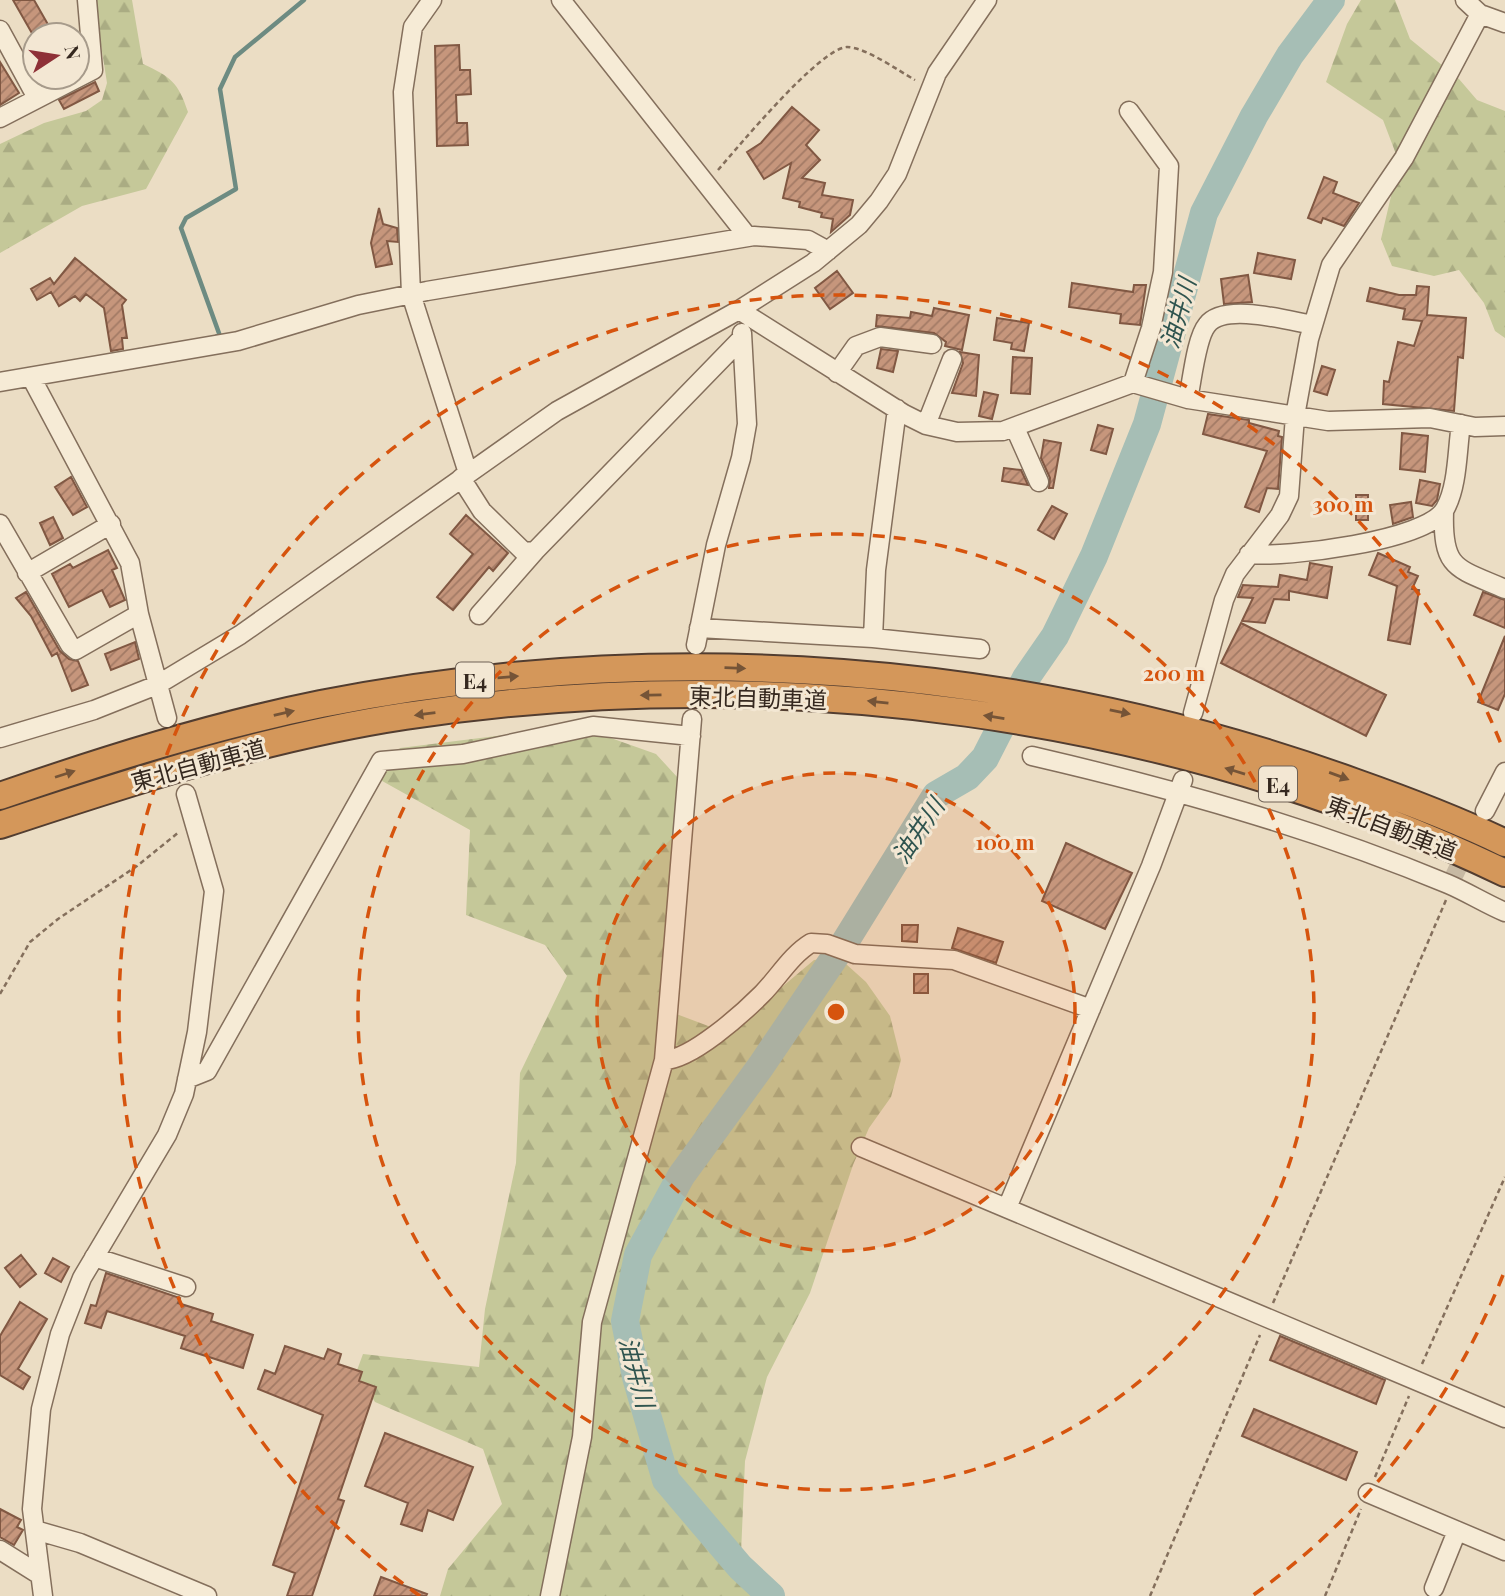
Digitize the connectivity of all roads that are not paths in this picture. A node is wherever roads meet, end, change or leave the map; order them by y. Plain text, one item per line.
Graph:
1 (87, 0) edge
2 (432, 0) edge
3 (561, 0) edge
4 (988, 0) edge
5 (1465, 0) edge
6 (1480, 14) junction
7 (1505, 23) edge
8 (0, 30) edge
9 (37, 99) junction
10 (1129, 111) dead end
11 (0, 118) edge
12 (748, 237) junction
13 (828, 251) junction
14 (411, 295) junction
15 (739, 310) junction
16 (1313, 325) junction
17 (742, 338) junction
18 (932, 344) dead end
19 (952, 359) dead end
20 (837, 373) junction
21 (31, 377) junction
22 (0, 382) edge
23 (1141, 386) junction
24 (1184, 398) junction
25 (897, 409) junction
26 (1296, 416) junction
27 (1461, 424) junction
28 (926, 425) junction
29 (1505, 426) edge
30 (1015, 428) junction
31 (465, 475) junction
32 (1038, 482) dead end
33 (1444, 512) junction
34 (0, 524) edge
35 (111, 524) junction
36 (535, 551) junction
37 (1250, 554) junction
38 (27, 573) junction
39 (1505, 589) edge
40 (139, 614) junction
41 (479, 615) dead end
42 (873, 638) junction
43 (980, 649) dead end
44 (157, 685) junction
45 (1193, 713) dead end
46 (167, 718) dead end
47 (0, 738) edge
48 (1032, 756) dead end
49 (1505, 772) edge
50 (1182, 786) junction
51 (186, 794) dead end
52 (0, 796) edge
53 (1485, 811) tunnel mouth
54 (0, 825) edge
55 (1505, 843) edge
56 (1505, 873) edge
57 (1505, 912) edge
58 (1091, 1009) junction
59 (664, 1060) junction
60 (187, 1079) junction
61 (861, 1147) dead end
62 (1007, 1208) junction
63 (94, 1257) junction
64 (186, 1287) dead end
65 (1505, 1419) edge
66 (1368, 1493) dead end
67 (35, 1530) junction
68 (1457, 1531) junction
69 (0, 1550) edge
70 (1505, 1551) edge
71 (40, 1575) junction
72 (1434, 1588) dead end
73 (43, 1596) edge
74 (207, 1596) edge
75 (550, 1596) edge

1 - 9 street
2 - 14 street
3 - 12 street
4 - 13 street
5 - 6 street
6 - 7 street
6 - 16 street
8 - 9 street
9 - 11 street
10 - 23 street
12 - 13 street
12 - 14 street
13 - 15 street
14 - 21 street
14 - 31 street
15 - 17 street
15 - 20 street
15 - 31 street
16 - 24 street
16 - 26 street
17 - 36 street
17 - 42 street
18 - 20 street
19 - 28 street
20 - 25 street
21 - 22 street
21 - 35 street
23 - 24 street
23 - 30 street
24 - 26 street
25 - 28 street
25 - 42 street
26 - 27 street
26 - 37 street
27 - 29 street
27 - 33 street
28 - 30 street
30 - 32 street
31 - 36 street
31 - 44 street
33 - 37 street
33 - 39 street
34 - 38 street
35 - 38 street
35 - 40 street
36 - 41 street
37 - 45 street
38 - 40 street
40 - 44 street
42 - 43 street
44 - 46 street
44 - 47 street
48 - 50 street
49 - 53 street
50 - 57 street
50 - 58 street
51 - 60 street
52 -> 55 highway, 東北自動車道 / E4
56 -> 54 highway, 東北自動車道 / E4
58 - 59 street
58 - 62 street
59 - 60 street
59 - 75 street
60 - 63 street
61 - 62 street
62 - 65 street
63 - 64 street
63 - 67 street
66 - 68 street
67 - 71 street
67 - 74 street
68 - 70 street
68 - 72 street
69 - 71 street
71 - 73 street

